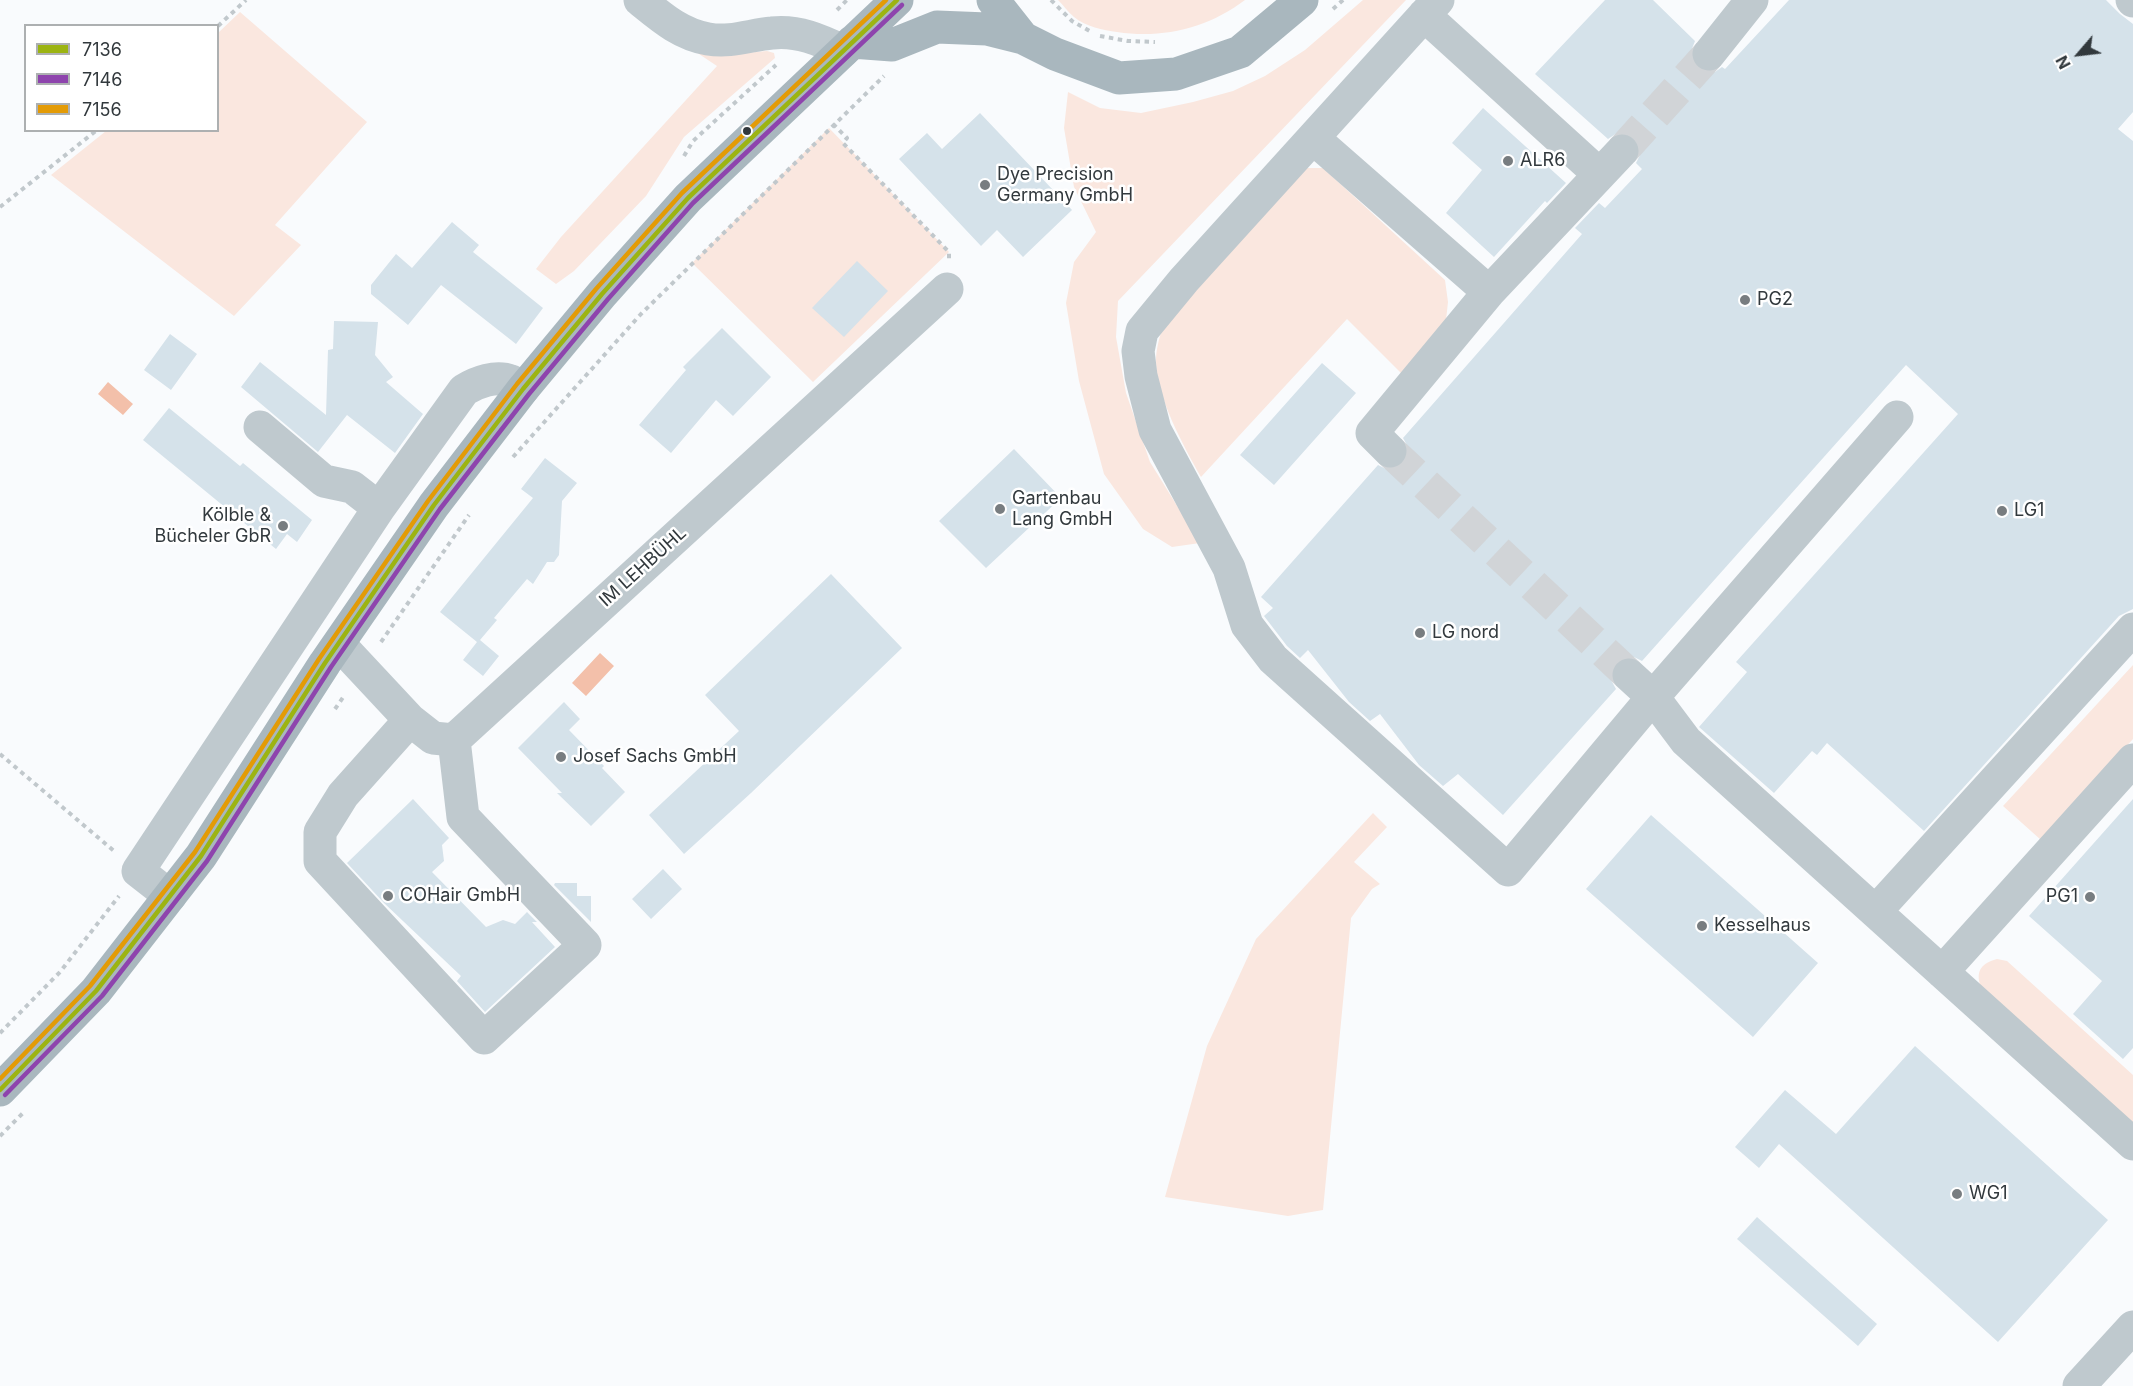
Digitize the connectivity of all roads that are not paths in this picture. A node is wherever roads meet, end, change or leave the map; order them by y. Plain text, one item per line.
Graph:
1 (640, 0) edge
2 (897, 0) edge
3 (993, 0) edge
4 (1302, 0) edge
5 (1752, 0) edge
6 (1431, 8) edge
7 (1023, 38) junction
8 (847, 46) junction
9 (1709, 54) tunnel mouth
10 (1313, 138) junction
11 (1622, 151) tunnel mouth
12 (1599, 174) junction
13 (947, 289) road end
14 (1489, 292) junction
15 (522, 389) junction
16 (1897, 417) dead end
17 (260, 427) dead end
18 (1390, 451) tunnel mouth
19 (379, 508) junction
20 (2133, 629) edge
21 (339, 644) junction
22 (1629, 675) tunnel mouth
23 (1653, 697) junction
24 (410, 720) junction
25 (454, 740) junction
26 (2133, 760) edge
27 (170, 896) junction
28 (1876, 911) junction
29 (1942, 972) junction
30 (0, 1090) edge
31 (2133, 1144) edge
32 (2133, 1327) edge
33 (2079, 1386) edge

1 - 8 street
2 - 8 main road
3 - 7 main road
4 - 7 main road
5 - 9 street
6 - 10 street
6 - 12 street
7 - 8 main road
8 - 15 main road
10 - 14 street
10 - 23 street
11 - 12 street
12 - 14 street
13 - 25 street, IM LEHBÜHL
14 - 18 street
15 - 19 street
15 - 21 main road
16 - 23 street
17 - 19 street
19 - 27 street
20 - 28 street
21 - 24 street
21 - 27 main road
22 - 23 street
23 - 28 street
24 - 25 street
24 - 25 street
26 - 29 street
27 - 30 main road
28 - 29 street
29 - 31 street
32 - 33 street

